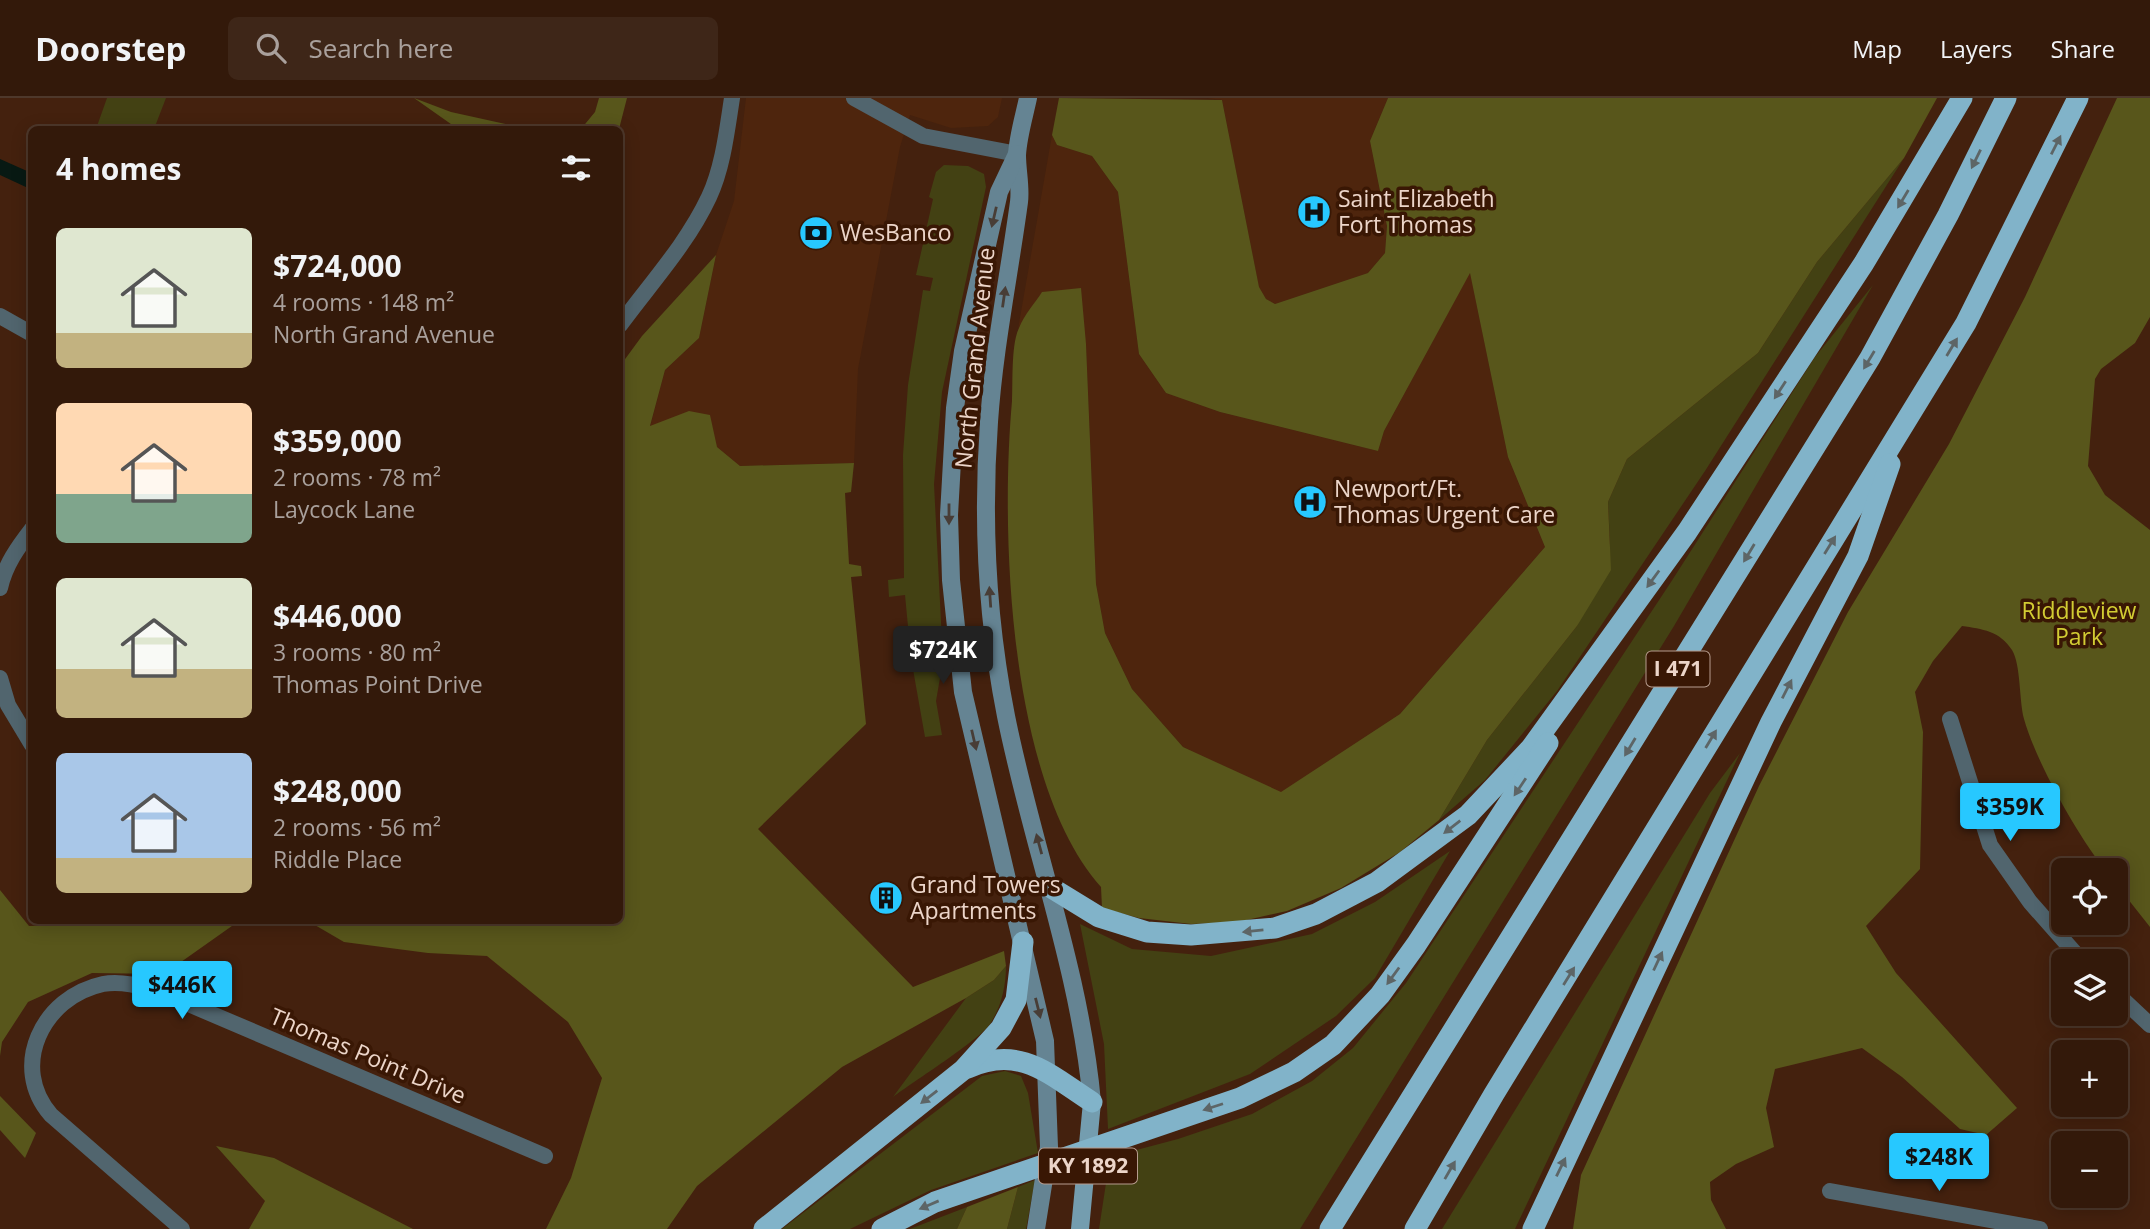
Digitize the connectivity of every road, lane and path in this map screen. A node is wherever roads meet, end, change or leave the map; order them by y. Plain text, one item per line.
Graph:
1 (732, 98) edge
2 (854, 98) edge
3 (1028, 98) edge
4 (1962, 98) edge
5 (2006, 98) edge
6 (2078, 98) edge
7 (1017, 153) junction
8 (0, 316) edge
9 (623, 321) edge
10 (28, 332) edge
11 (1904, 427) junction
12 (28, 534) edge
13 (0, 588) edge
14 (1592, 665) junction
15 (0, 678) edge
16 (1950, 719) dead end
17 (28, 738) edge
18 (1050, 887) junction
19 (1023, 942) junction
20 (2071, 949) edge
21 (2128, 1004) edge
22 (2150, 1025) edge
23 (963, 1070) junction
24 (1048, 1074) junction
25 (1092, 1102) junction
26 (545, 1156) dead end
27 (1830, 1191) dead end
28 (182, 1229) edge
29 (764, 1229) edge
30 (881, 1229) edge
31 (1036, 1229) edge
32 (1080, 1229) edge
33 (1330, 1229) edge
34 (1415, 1229) edge
35 (1533, 1229) edge
36 (2040, 1229) edge

1 - 9 street
2 - 7 street
3 - 7 main road, North Grand Avenue / KY 1892
4 -> 14 highway
5 -> 33 highway, I 471
11 -> 6 highway, I 471
18 -> 7 main road, North Grand Avenue / KY 1892
7 -> 19 main road, North Grand Avenue / KY 1892
8 - 10 street
34 -> 11 highway, I 471
35 -> 11 highway
12 - 13 street
14 -> 18 highway
14 -> 30 highway
15 - 17 street
16 - 20 street
18 - 25 main road, North Grand Avenue / KY 1892
19 - 23 highway
19 -> 24 main road, North Grand Avenue / KY 1892
21 - 22 street
23 - 24 highway
23 -> 29 highway
24 - 25 highway
24 - 31 main road, North Grand Avenue / KY 1892
25 - 32 main road, North Grand Avenue / KY 1892
26 - 28 street, Thomas Point Drive
27 - 36 street

